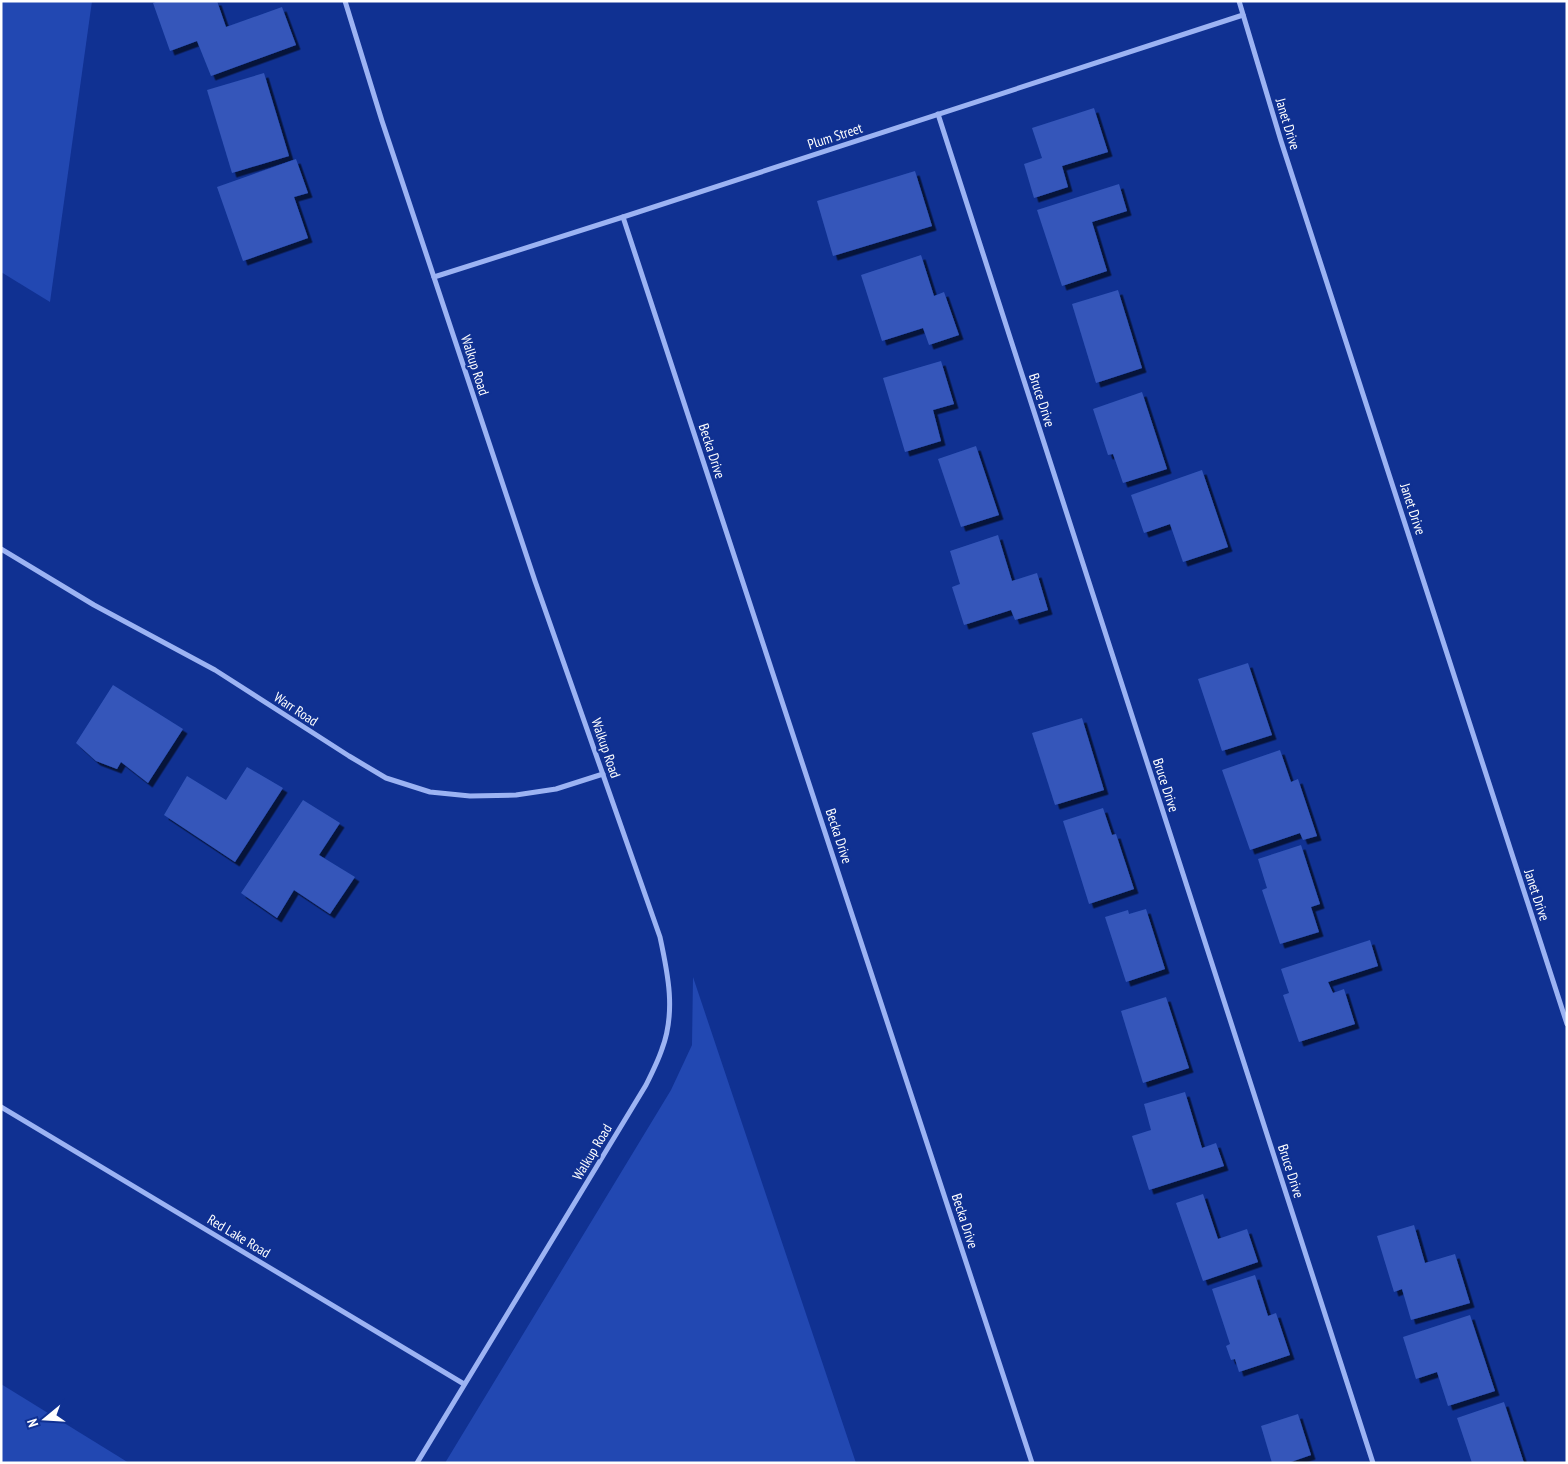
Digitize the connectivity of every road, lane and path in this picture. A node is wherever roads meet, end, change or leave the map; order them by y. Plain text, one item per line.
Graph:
1 (345, 1) edge
2 (1238, 1) edge
3 (1243, 15) junction
4 (938, 114) junction
5 (623, 217) junction
6 (434, 277) junction
7 (1, 548) edge
8 (603, 774) junction
9 (1567, 1024) edge
10 (1, 1107) edge
11 (464, 1384) junction
12 (417, 1463) edge
13 (1032, 1463) edge
14 (1373, 1463) edge

1 - 6 street, Walkup Road
2 - 3 street, Janet Drive
3 - 4 street, Plum Street
3 - 9 street, Janet Drive
4 - 5 street, Plum Street
4 - 14 street, Bruce Drive
5 - 6 street, Plum Street
5 - 13 street, Becka Drive
6 - 8 street, Walkup Road
7 - 8 street, Warr Road
8 - 11 street, Walkup Road
10 - 11 street, Red Lake Road
11 - 12 street, Walkup Road

